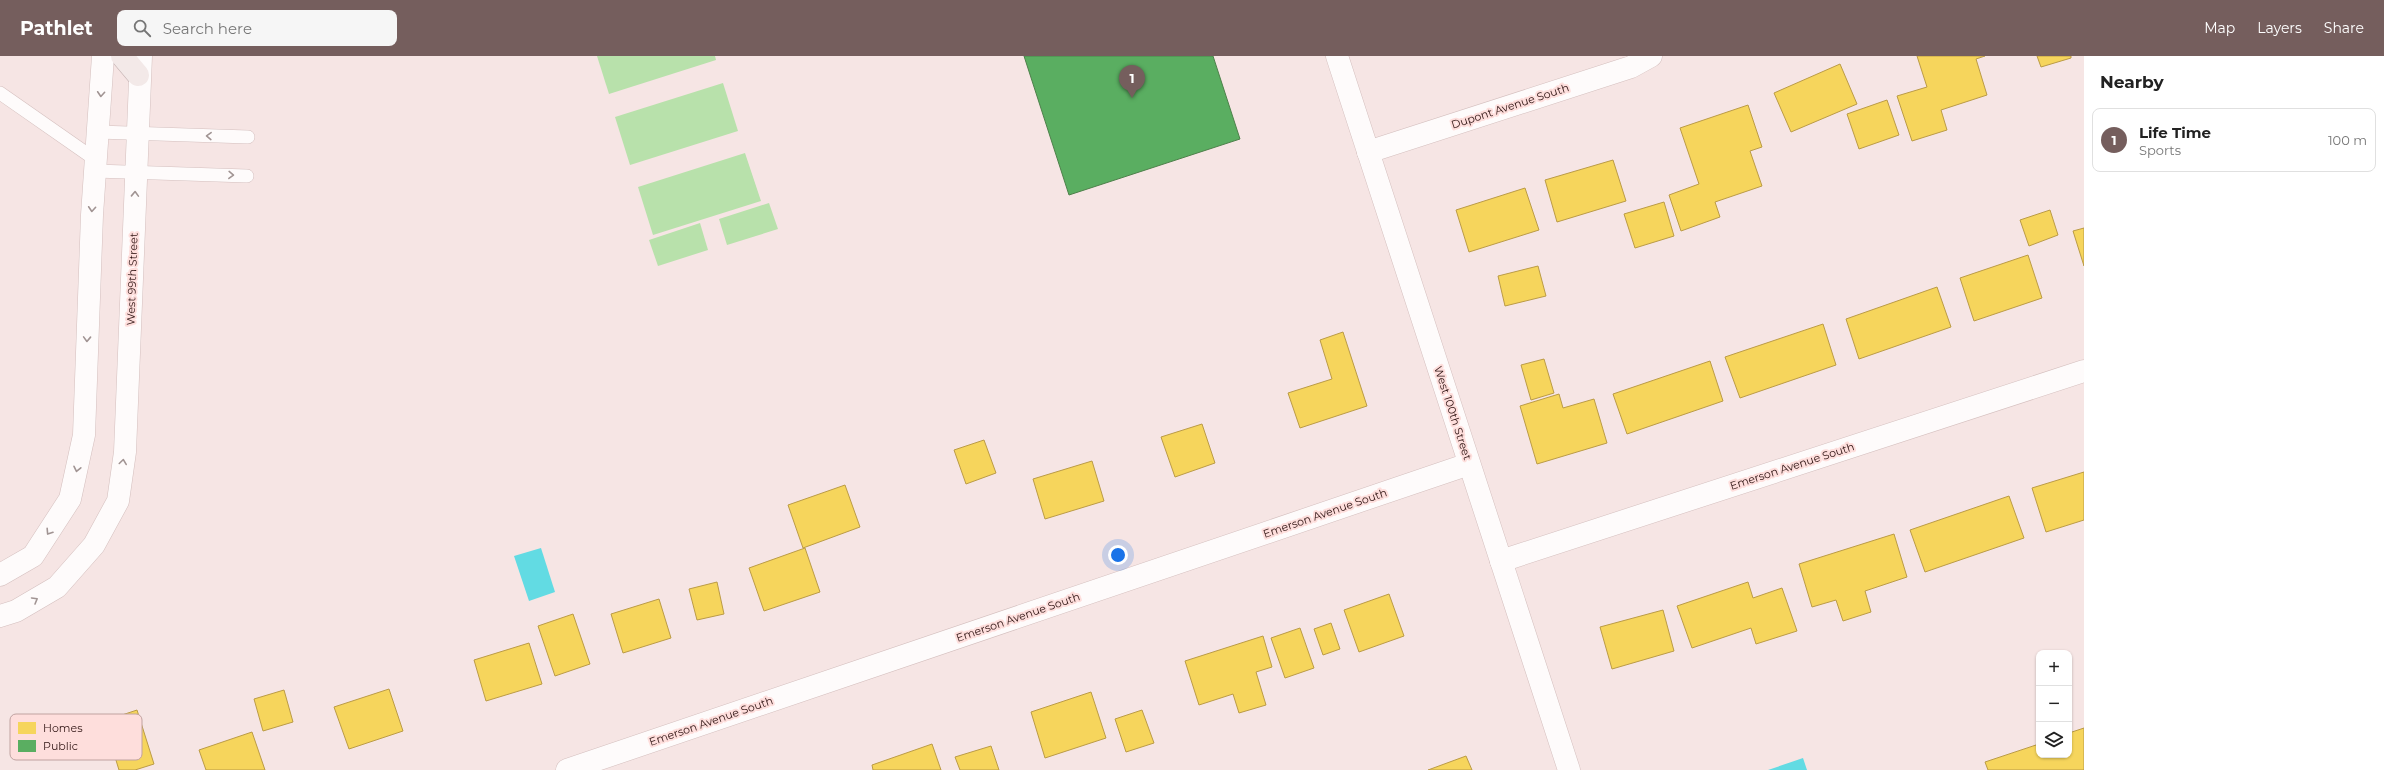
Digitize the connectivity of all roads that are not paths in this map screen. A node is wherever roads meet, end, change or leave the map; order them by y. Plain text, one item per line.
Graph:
1 (103, 56) edge
2 (122, 56) edge
3 (1337, 56) edge
4 (1651, 56) edge
5 (140, 65) edge
6 (0, 93) edge
7 (98, 132) junction
8 (136, 133) junction
9 (248, 137) dead end
10 (1368, 152) junction
11 (96, 165) junction
12 (136, 172) junction
13 (247, 176) dead end
14 (2084, 371) edge
15 (1469, 464) junction
16 (1501, 561) junction
17 (0, 575) edge
18 (0, 616) edge
19 (567, 770) edge
20 (1568, 770) edge

1 -> 7 street
2 - 5 highway
3 - 10 street, West 100th Street
4 - 10 street, Dupont Avenue South
5 - 8 street, West 99th Street
6 - 11 lane
7 - 8 lane
7 - 11 street
9 -> 8 lane
8 - 12 street, West 99th Street
10 - 15 street, West 100th Street
11 - 12 lane
11 -> 17 street
12 -> 13 lane
18 -> 12 street, West 99th Street
14 - 16 street, Emerson Avenue South
15 - 16 street, West 100th Street
15 - 19 street, Emerson Avenue South
16 - 20 street, West 100th Street

